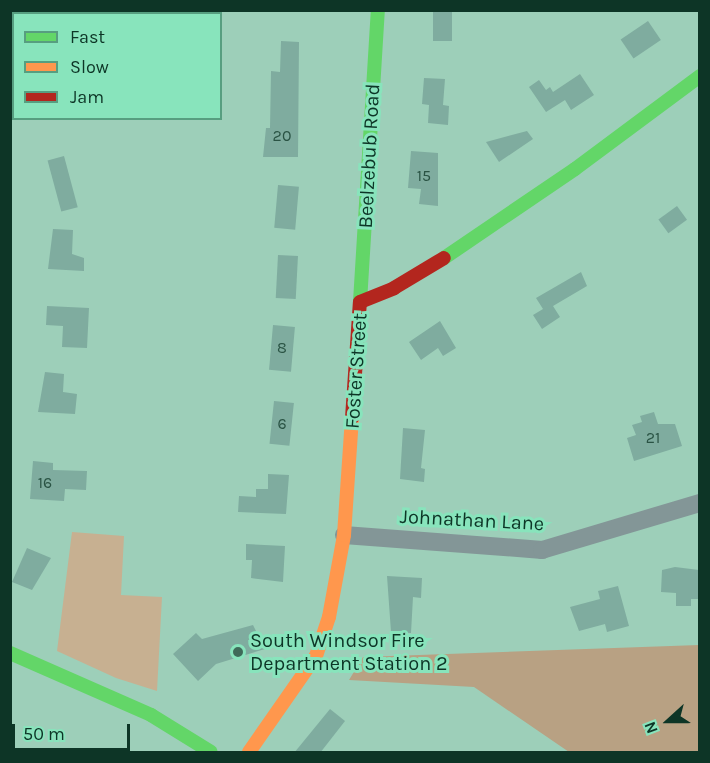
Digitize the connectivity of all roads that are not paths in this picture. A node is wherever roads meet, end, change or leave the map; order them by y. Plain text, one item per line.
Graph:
1 (378, 10) edge
2 (699, 76) edge
3 (360, 302) junction
4 (699, 503) edge
5 (344, 535) junction
6 (10, 653) edge
7 (211, 753) edge
8 (249, 753) edge

1 - 3 street, Beelzebub Road
2 - 3 street, Foster Street
3 - 5 street, Foster Street
4 - 5 street, Johnathan Lane
5 - 8 street, Foster Street
6 - 7 street

